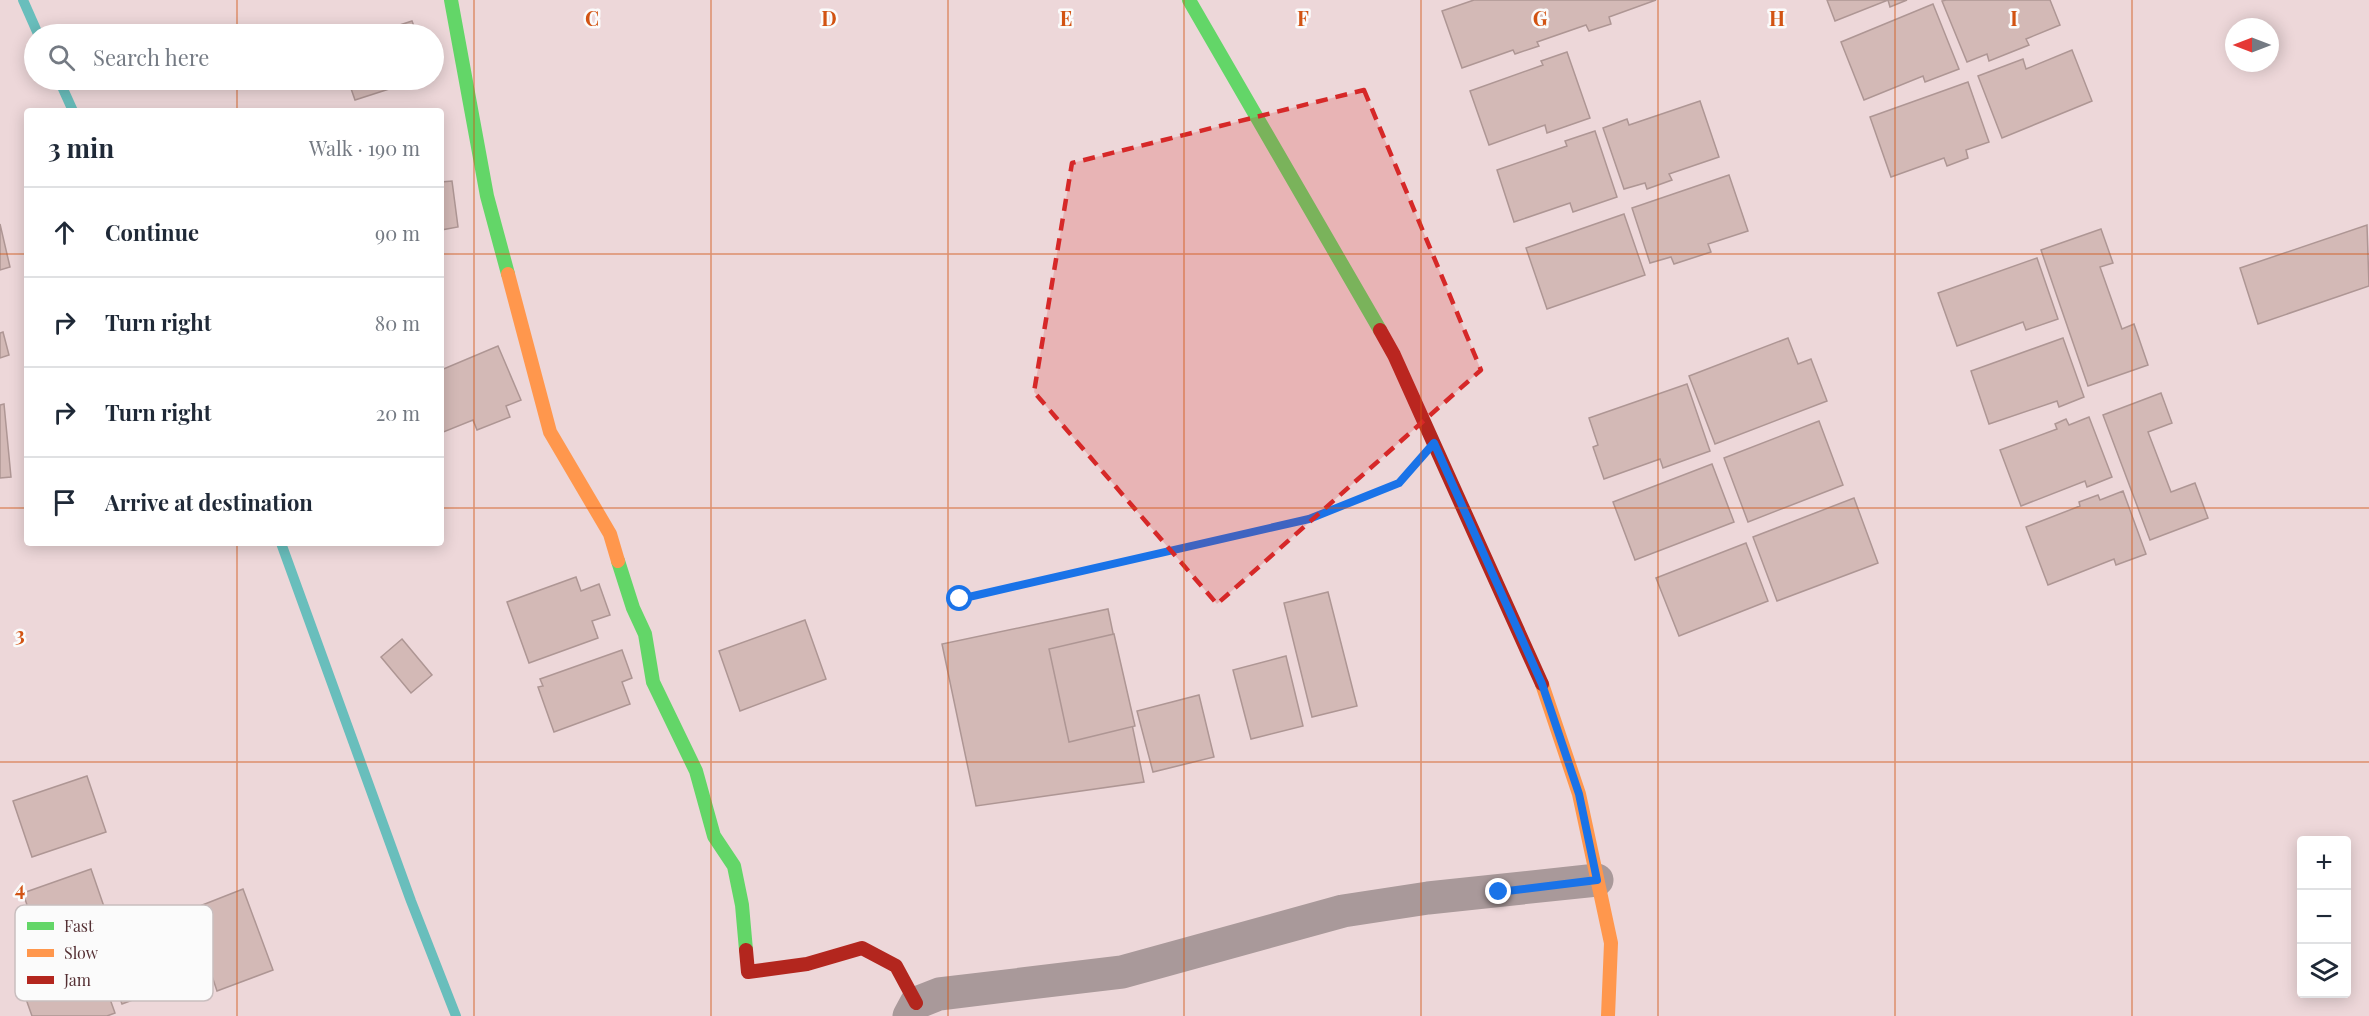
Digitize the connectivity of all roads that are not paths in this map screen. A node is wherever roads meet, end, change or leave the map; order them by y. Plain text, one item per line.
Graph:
1 (452, 0) edge
2 (1189, 0) edge
3 (1597, 880) junction
4 (912, 1009) edge
5 (1608, 1016) edge

1 - 4 street
2 - 3 street
3 - 4 street
3 - 5 street

